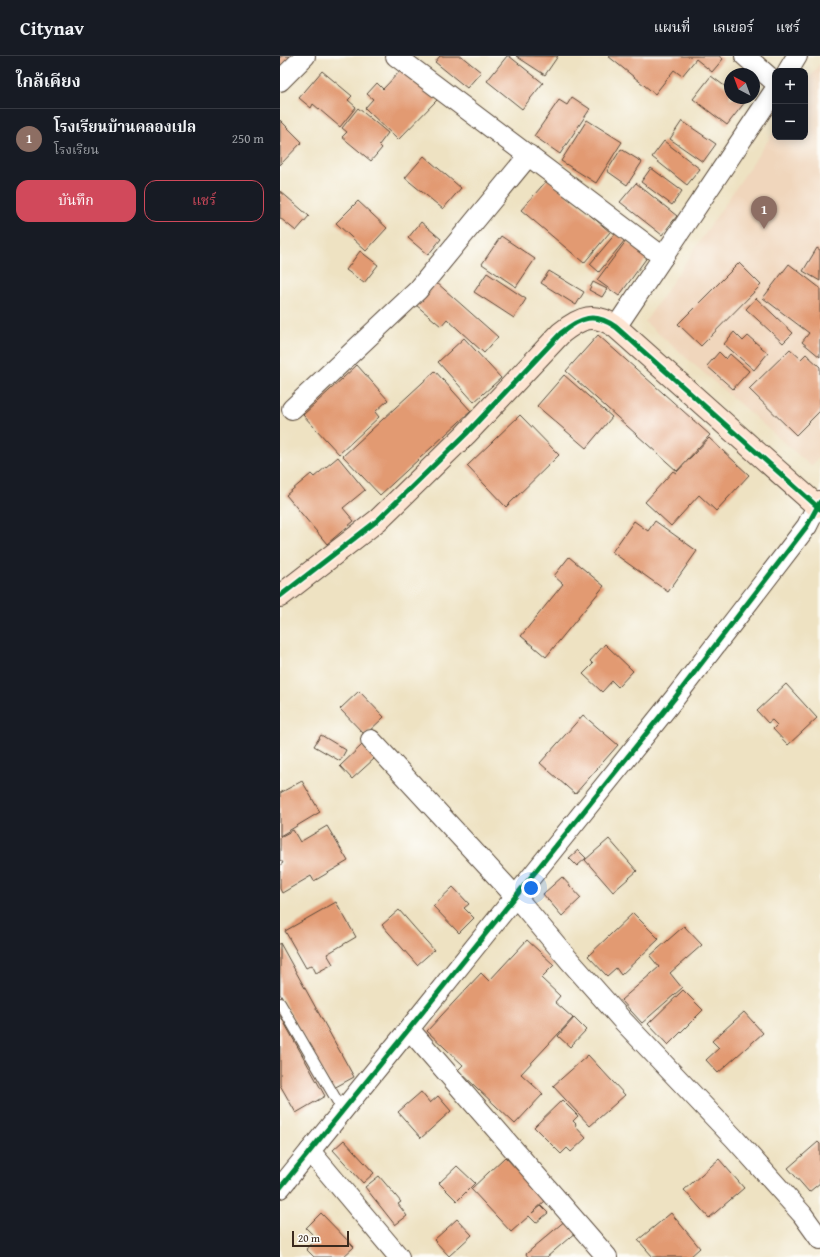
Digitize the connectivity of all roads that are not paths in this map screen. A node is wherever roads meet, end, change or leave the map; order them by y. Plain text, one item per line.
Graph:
1 (306, 56) edge
2 (396, 56) edge
3 (745, 56) edge
4 (797, 56) edge
5 (790, 68) edge
6 (772, 79) edge
7 (280, 81) edge
8 (772, 94) edge
9 (528, 155) junction
10 (663, 257) junction
11 (616, 327) junction
12 (292, 408) dead end
13 (819, 506) edge
14 (280, 596) edge
15 (371, 740) dead end
16 (516, 897) junction
17 (280, 1003) edge
18 (409, 1030) junction
19 (342, 1111) junction
20 (310, 1151) junction
21 (280, 1188) edge
22 (820, 1239) edge
23 (400, 1257) edge
24 (607, 1257) edge

1 - 7 street
2 - 9 street
3 - 6 street
4 - 5 street
8 - 10 street
9 - 10 street
9 - 12 street
10 - 11 street
11 - 13 street
11 - 14 street
13 - 16 street
15 - 16 street
16 - 18 street
16 - 22 street
17 - 19 lane
18 - 19 street
18 - 24 street
19 - 20 street
20 - 21 street
20 - 23 street

